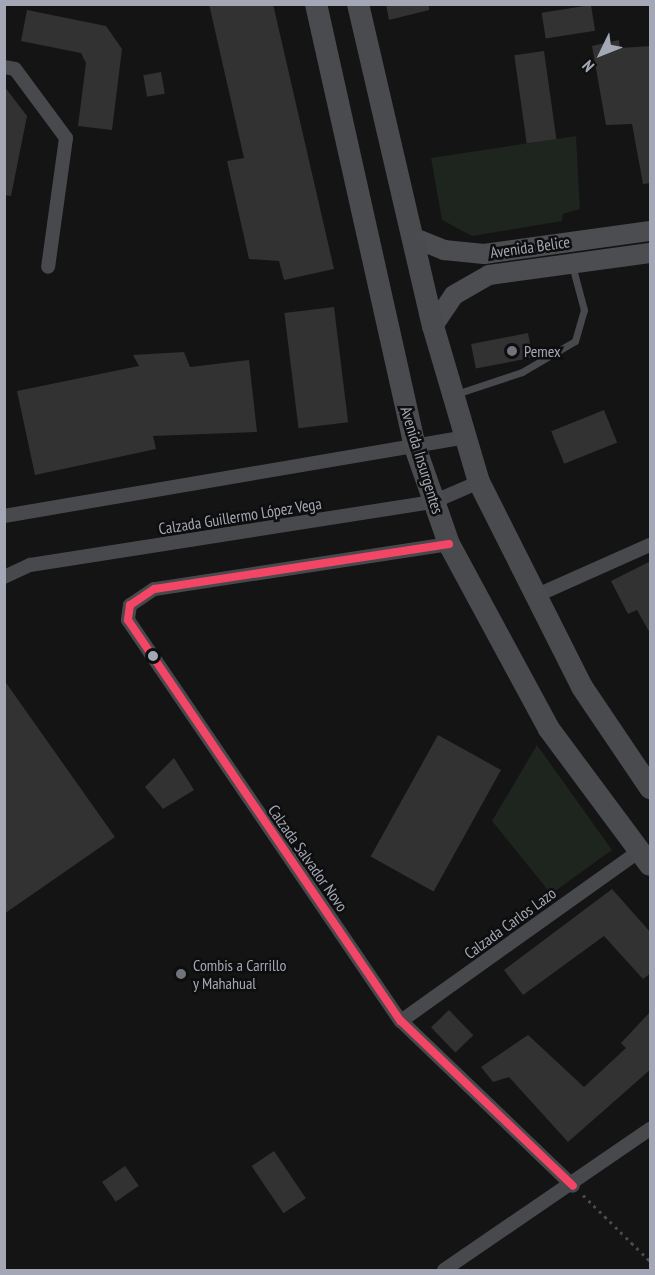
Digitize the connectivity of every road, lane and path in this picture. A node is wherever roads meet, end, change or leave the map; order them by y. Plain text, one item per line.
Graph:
1 (316, 4) edge
2 (358, 4) edge
3 (4, 67) edge
4 (651, 231) edge
5 (412, 237) junction
6 (651, 253) edge
7 (572, 264) junction
8 (48, 267) dead end
9 (433, 326) junction
10 (454, 394) junction
11 (466, 437) junction
12 (414, 444) junction
13 (479, 482) junction
14 (433, 502) junction
15 (4, 516) edge
16 (449, 544) junction
17 (651, 545) edge
18 (4, 577) edge
19 (533, 597) junction
20 (651, 788) edge
21 (645, 858) edge
22 (401, 1022) junction
23 (651, 1129) edge
24 (573, 1186) junction
25 (651, 1261) edge
26 (444, 1270) edge

1 - 12 main road, Avenida Insurgentes
2 - 5 main road
3 - 8 street
4 - 5 main road, Avenida Belice
5 - 9 main road
6 - 7 main road, Avenida Belice
7 - 9 main road, Avenida Belice
7 - 10 lane
9 - 10 main road
10 - 11 main road
11 - 12 street
11 - 13 main road
12 - 14 main road, Avenida Insurgentes
12 - 15 street
13 - 14 street, Calzada Guillermo López Vega
13 - 19 main road
14 - 16 main road, Avenida Insurgentes
14 - 18 street, Calzada Guillermo López Vega
16 - 21 main road, Avenida Insurgentes
16 - 22 street, Calzada Salvador Novo
17 - 19 street
19 - 20 main road
21 - 22 street, Calzada Carlos Lazo
22 - 24 street, Calzada Salvador Novo
23 - 24 street
24 - 25 path
24 - 26 street

